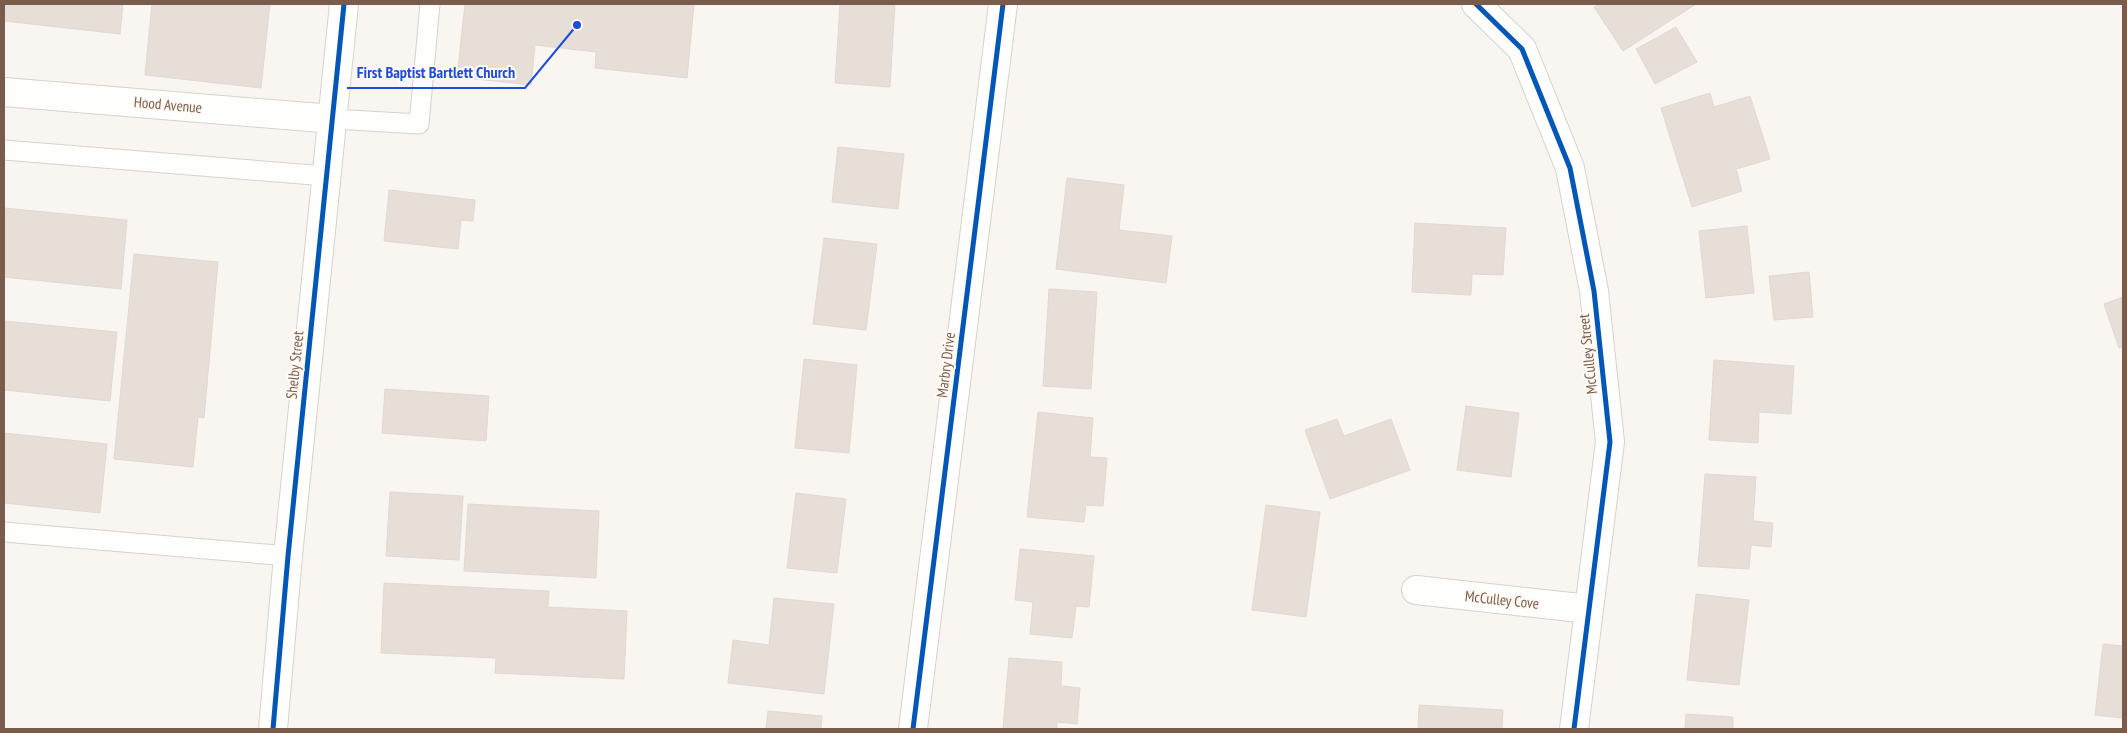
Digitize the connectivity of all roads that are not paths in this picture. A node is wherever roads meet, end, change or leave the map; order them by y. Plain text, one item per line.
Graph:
1 (344, 4) edge
2 (430, 4) edge
3 (1003, 4) edge
4 (1476, 4) edge
5 (4, 92) edge
6 (333, 119) junction
7 (4, 150) edge
8 (326, 176) junction
9 (4, 532) edge
10 (288, 556) junction
11 (1416, 590) dead end
12 (1589, 609) junction
13 (273, 729) edge
14 (913, 729) edge
15 (1574, 729) edge

1 - 6 street, Shelby Street
2 - 6 lane
3 - 14 street, Marbry Drive
4 - 12 street, McCulley Street
5 - 6 street, Hood Avenue
6 - 8 street, Shelby Street
7 - 8 lane
8 - 10 street, Shelby Street
9 - 10 lane
10 - 13 street, Shelby Street
11 - 12 street, McCulley Cove
12 - 15 street, McCulley Street

